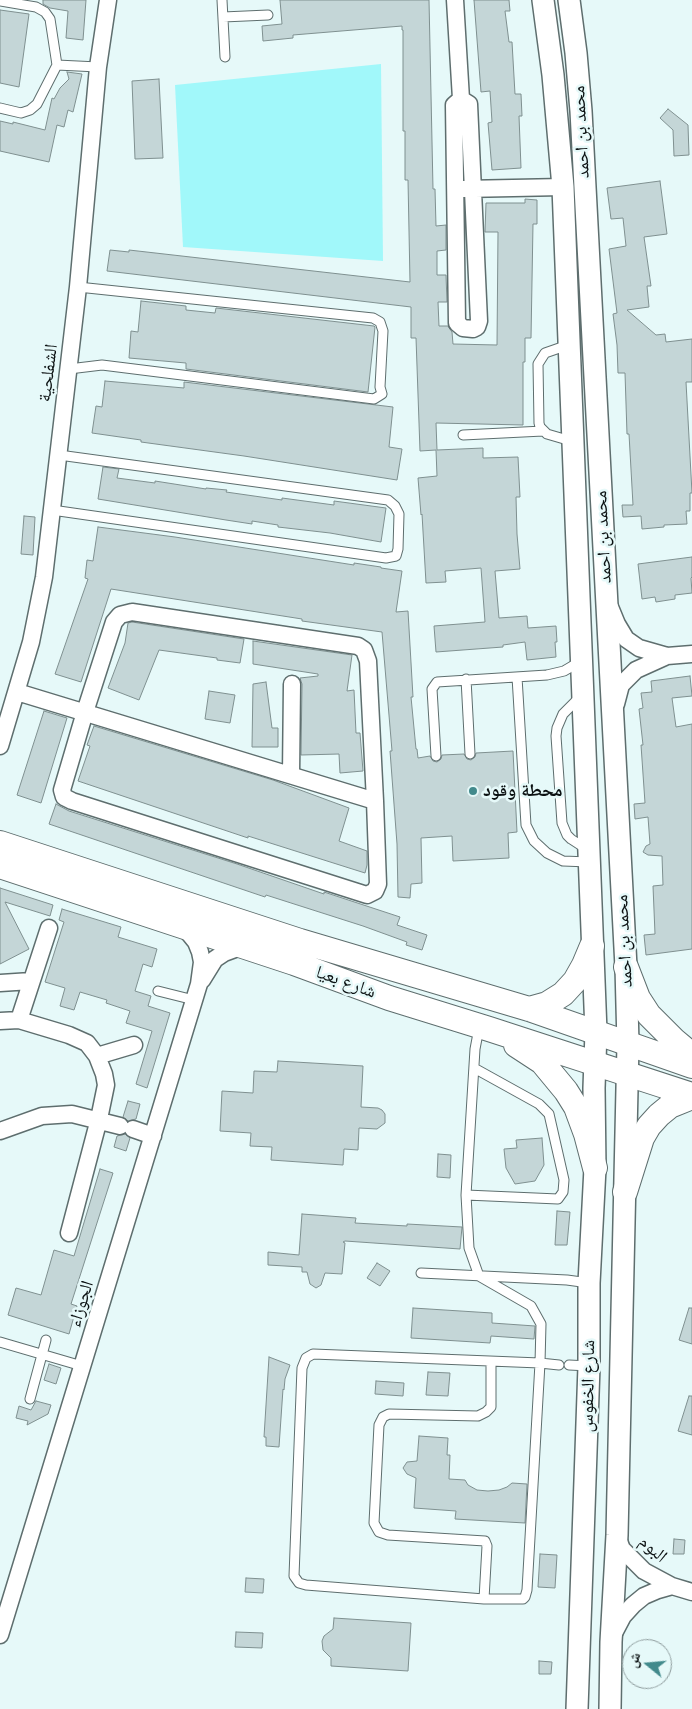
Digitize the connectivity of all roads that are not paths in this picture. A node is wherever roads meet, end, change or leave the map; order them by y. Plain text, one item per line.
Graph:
1 (108, 0) edge
2 (222, 0) edge
3 (455, 0) edge
4 (543, 0) edge
5 (0, 1) edge
6 (573, 6) edge
7 (268, 15) dead end
8 (223, 17) junction
9 (225, 57) dead end
10 (57, 65) junction
11 (98, 67) junction
12 (0, 108) edge
13 (563, 187) junction
14 (464, 189) junction
15 (78, 287) junction
16 (569, 344) junction
17 (68, 369) junction
18 (543, 431) junction
19 (463, 435) dead end
20 (571, 441) junction
21 (59, 454) junction
22 (52, 510) junction
23 (606, 598) junction
24 (692, 654) edge
25 (667, 656) junction
26 (581, 660) junction
27 (517, 677) junction
28 (466, 680) junction
29 (292, 684) dead end
30 (17, 692) junction
31 (85, 712) junction
32 (613, 717) junction
33 (0, 746) edge
34 (470, 754) dead end
35 (436, 756) dead end
36 (291, 775) junction
37 (375, 801) junction
38 (0, 843) edge
39 (588, 856) junction
40 (0, 866) edge
41 (183, 926) junction
42 (49, 928) dead end
43 (243, 946) junction
44 (592, 946) junction
45 (626, 967) junction
46 (30, 981) junction
47 (0, 983) edge
48 (199, 984) junction
49 (158, 991) dead end
50 (194, 1000) junction
51 (529, 1009) junction
52 (19, 1020) junction
53 (0, 1021) edge
54 (484, 1027) junction
55 (596, 1032) junction
56 (628, 1044) junction
57 (134, 1045) dead end
58 (692, 1055) edge
59 (97, 1056) junction
60 (596, 1063) junction
61 (692, 1066) edge
62 (474, 1068) junction
63 (628, 1074) junction
64 (692, 1096) edge
65 (99, 1120) junction
66 (0, 1131) edge
67 (153, 1136) junction
68 (595, 1168) junction
69 (625, 1192) junction
70 (466, 1195) junction
71 (69, 1233) dead end
72 (421, 1273) dead end
73 (479, 1276) junction
74 (589, 1283) junction
75 (46, 1340) dead end
76 (0, 1342) edge
77 (42, 1355) junction
78 (492, 1362) junction
79 (540, 1363) junction
80 (558, 1365) dead end
81 (82, 1366) junction
82 (30, 1399) dead end
83 (617, 1535) junction
84 (672, 1586) junction
85 (692, 1592) edge
86 (484, 1599) junction
87 (0, 1635) edge
88 (611, 1642) junction
89 (577, 1709) edge
90 (610, 1709) edge

1 - 11 street, الشفلحية
2 - 8 lane
3 - 14 street
4 - 13 street, محمد بن احمد
5 - 10 lane
6 - 23 street, محمد بن احمد
7 - 8 lane
8 - 9 lane
10 - 11 lane
10 - 12 lane
11 - 15 street, الشفلحية
13 - 14 street
13 - 16 street, محمد بن احمد
14 - 14 street
15 - 17 street, الشفلحية
15 - 17 lane
16 - 18 lane
16 - 20 street, محمد بن احمد
17 - 21 street, الشفلحية
18 - 19 lane
18 - 20 lane
20 - 26 street, محمد بن احمد
21 - 22 street, الشفلحية
21 - 22 lane
22 - 30 street, الشفلحية
23 - 25 street
23 - 32 street, محمد بن احمد
24 - 25 street
25 - 32 street
26 - 27 lane
26 - 39 street, محمد بن احمد
27 - 28 lane
27 - 39 lane
28 - 34 lane
28 - 35 lane
29 - 36 street
30 - 31 street
30 - 33 street, الشفلحية
31 - 36 street
31 - 37 street
31 - 37 street
32 - 45 street, محمد بن احمد
36 - 37 street
38 - 51 main road, شارع بعيا
39 - 44 street, محمد بن احمد
40 - 41 main road, شارع بعيا
41 - 43 main road, شارع بعيا
41 - 48 street
42 - 46 street
43 - 48 street
43 - 54 main road, شارع بعيا
44 - 51 main road
44 - 55 street, محمد بن احمد
45 - 56 street, محمد بن احمد
45 - 58 main road
46 - 47 street
46 - 52 street
48 - 50 street, الجوزاء
49 - 50 lane
50 - 67 street, الجوزاء
51 - 55 main road, شارع بعيا
52 - 53 street
52 - 59 street
54 - 60 main road, شارع بعيا
54 - 62 lane
54 - 68 main road
55 - 56 main road, شارع بعيا
55 - 60 street, محمد بن احمد
56 - 61 main road, شارع بعيا
56 - 63 street, محمد بن احمد
57 - 59 street
59 - 65 street
60 - 63 main road, شارع بعيا
60 - 68 street, شارع الخفوس
62 - 70 lane
62 - 70 lane
63 - 64 main road, شارع بعيا
63 - 69 street, شارع الخفوس
64 - 69 main road
65 - 66 street
65 - 67 street
65 - 71 street
67 - 81 street, الجوزاء
68 - 74 street, شارع الخفوس
69 - 83 street, شارع الخفوس
70 - 73 lane
72 - 73 lane
73 - 74 lane
73 - 79 lane
74 - 89 street, شارع الخفوس
75 - 77 lane
76 - 77 lane
77 - 81 lane
77 - 82 lane
78 - 79 lane
78 - 86 lane
78 - 86 lane
79 - 80 lane
79 - 86 lane
81 - 87 street, الجوزاء
83 - 84 street, البوم
83 - 88 street, شارع الخفوس
84 - 85 street, البوم
84 - 88 street, البوم
88 - 90 street, شارع الخفوس

